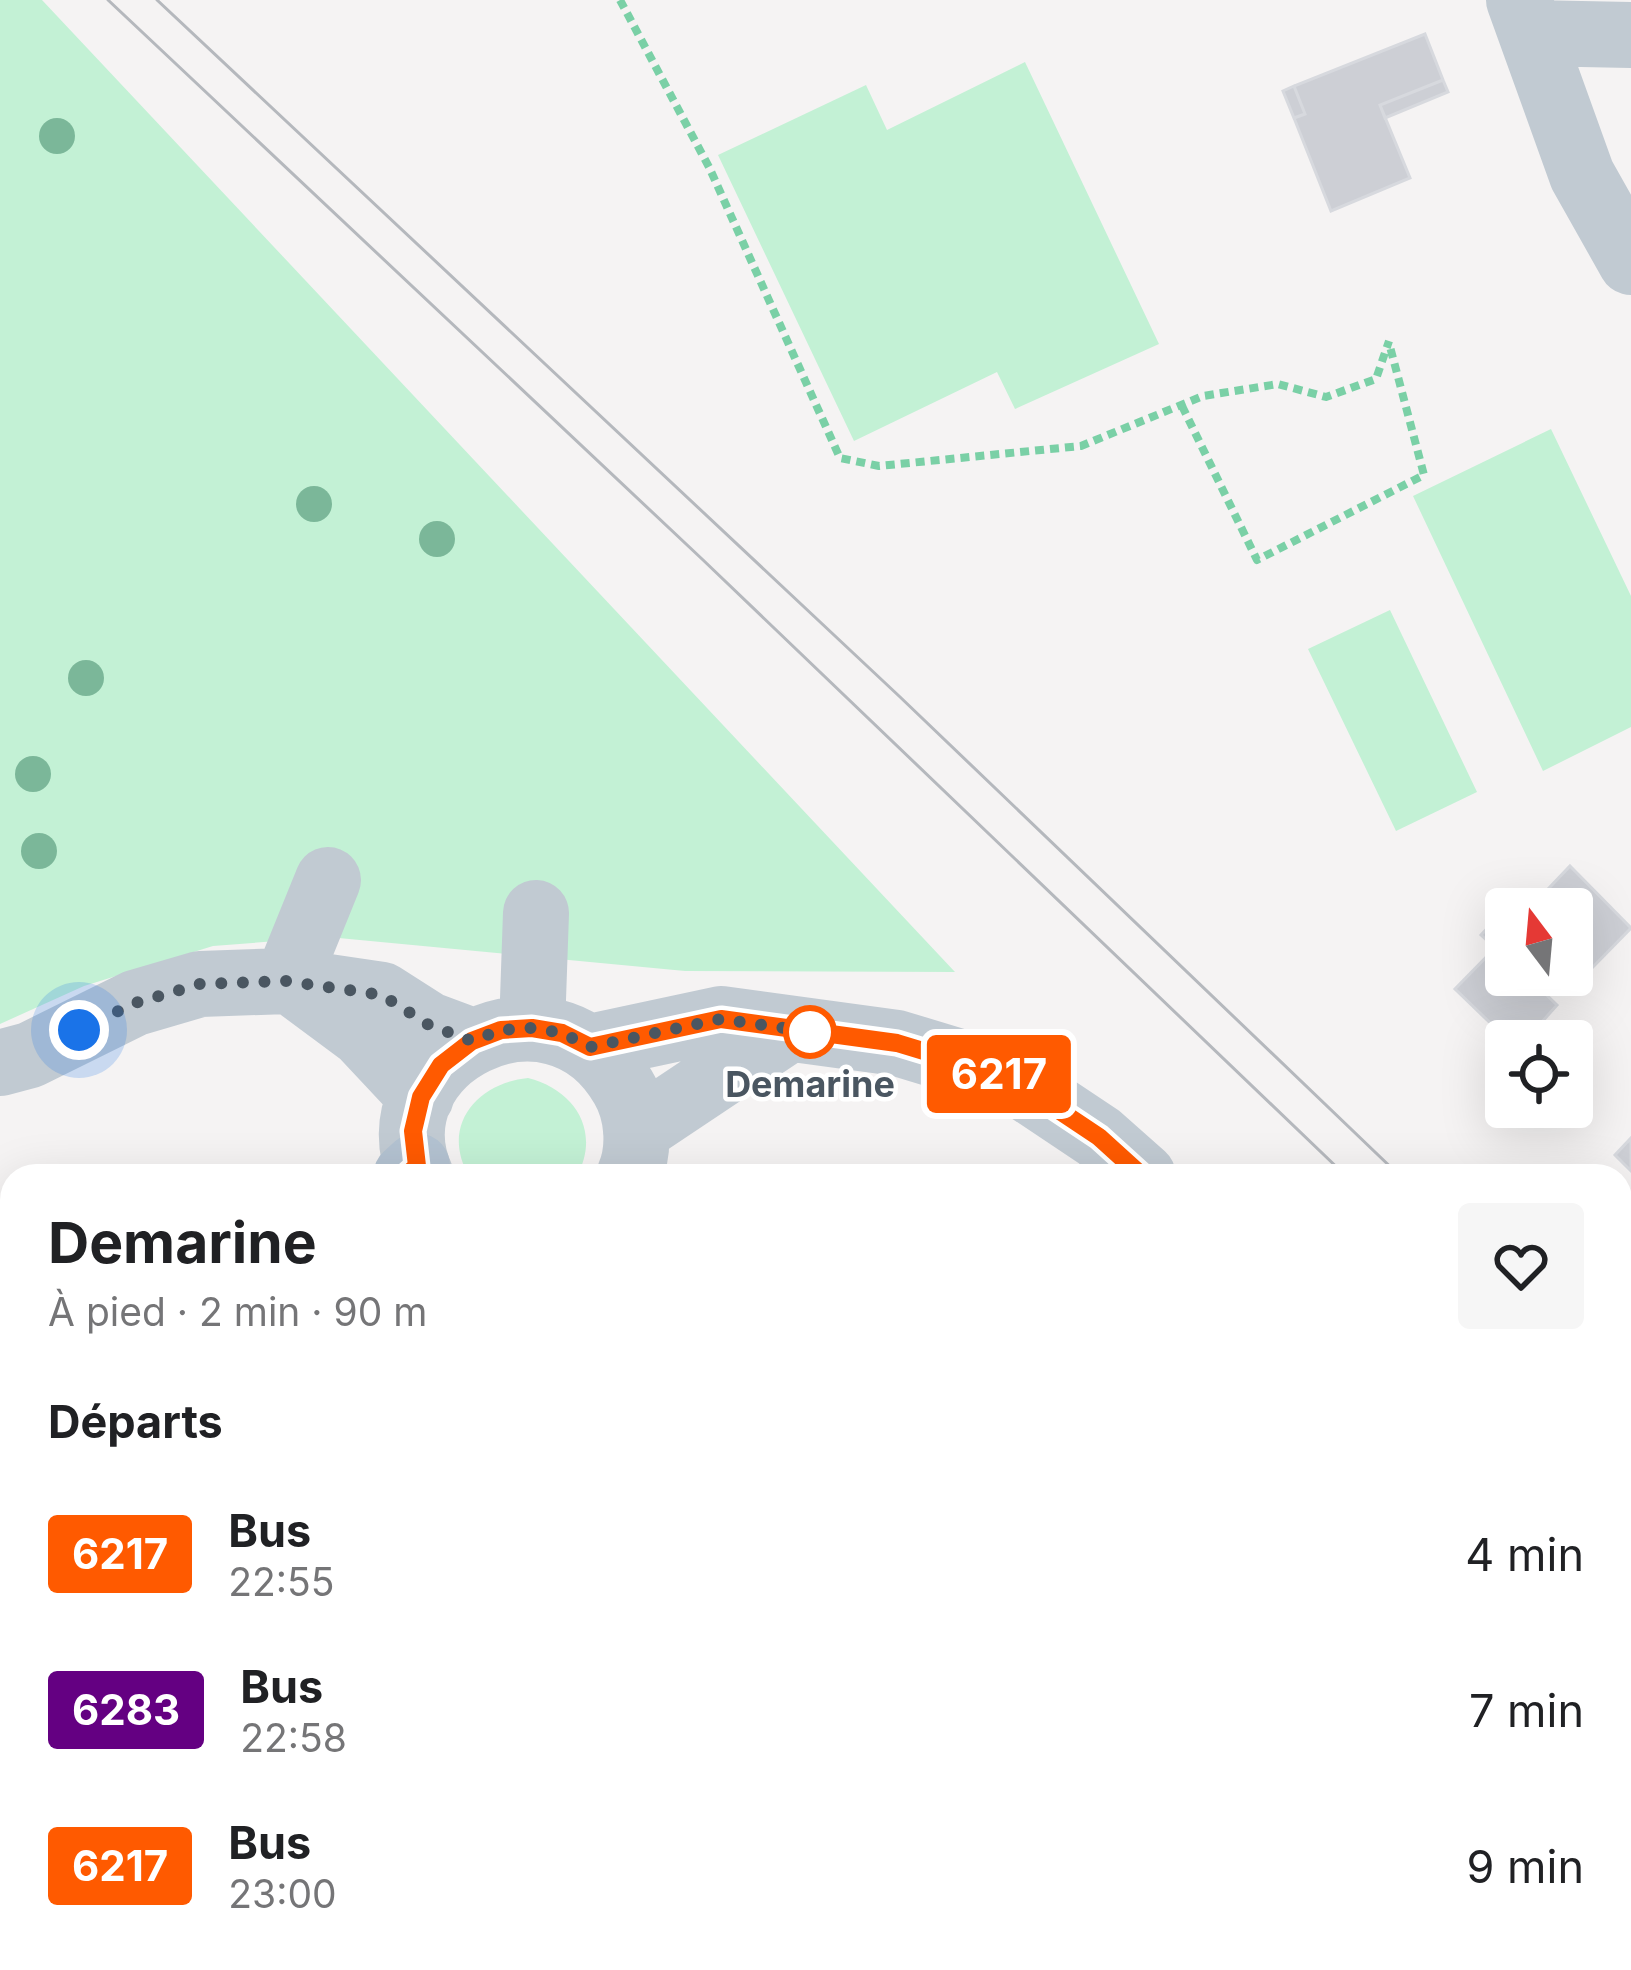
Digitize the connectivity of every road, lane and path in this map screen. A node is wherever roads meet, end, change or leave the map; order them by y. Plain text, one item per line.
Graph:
1 (620, 0) edge
2 (1526, 17) edge
3 (1631, 35) edge
4 (1631, 262) edge
5 (1182, 406) junction
6 (328, 880) dead end
7 (536, 913) dead end
8 (292, 983) junction
9 (789, 1030) junction
10 (531, 1039) junction
11 (0, 1063) edge
12 (421, 1097) junction
13 (633, 1153) edge
14 (415, 1164) edge
15 (1129, 1164) edge

1 - 5 path
2 - 3 street
2 - 4 street
5 - 5 path
6 - 8 street
7 - 10 street
8 - 10 street
8 - 11 street
8 - 12 street
9 - 10 street
9 - 13 street
9 - 15 street
10 - 12 street
10 - 13 street
12 - 14 street

